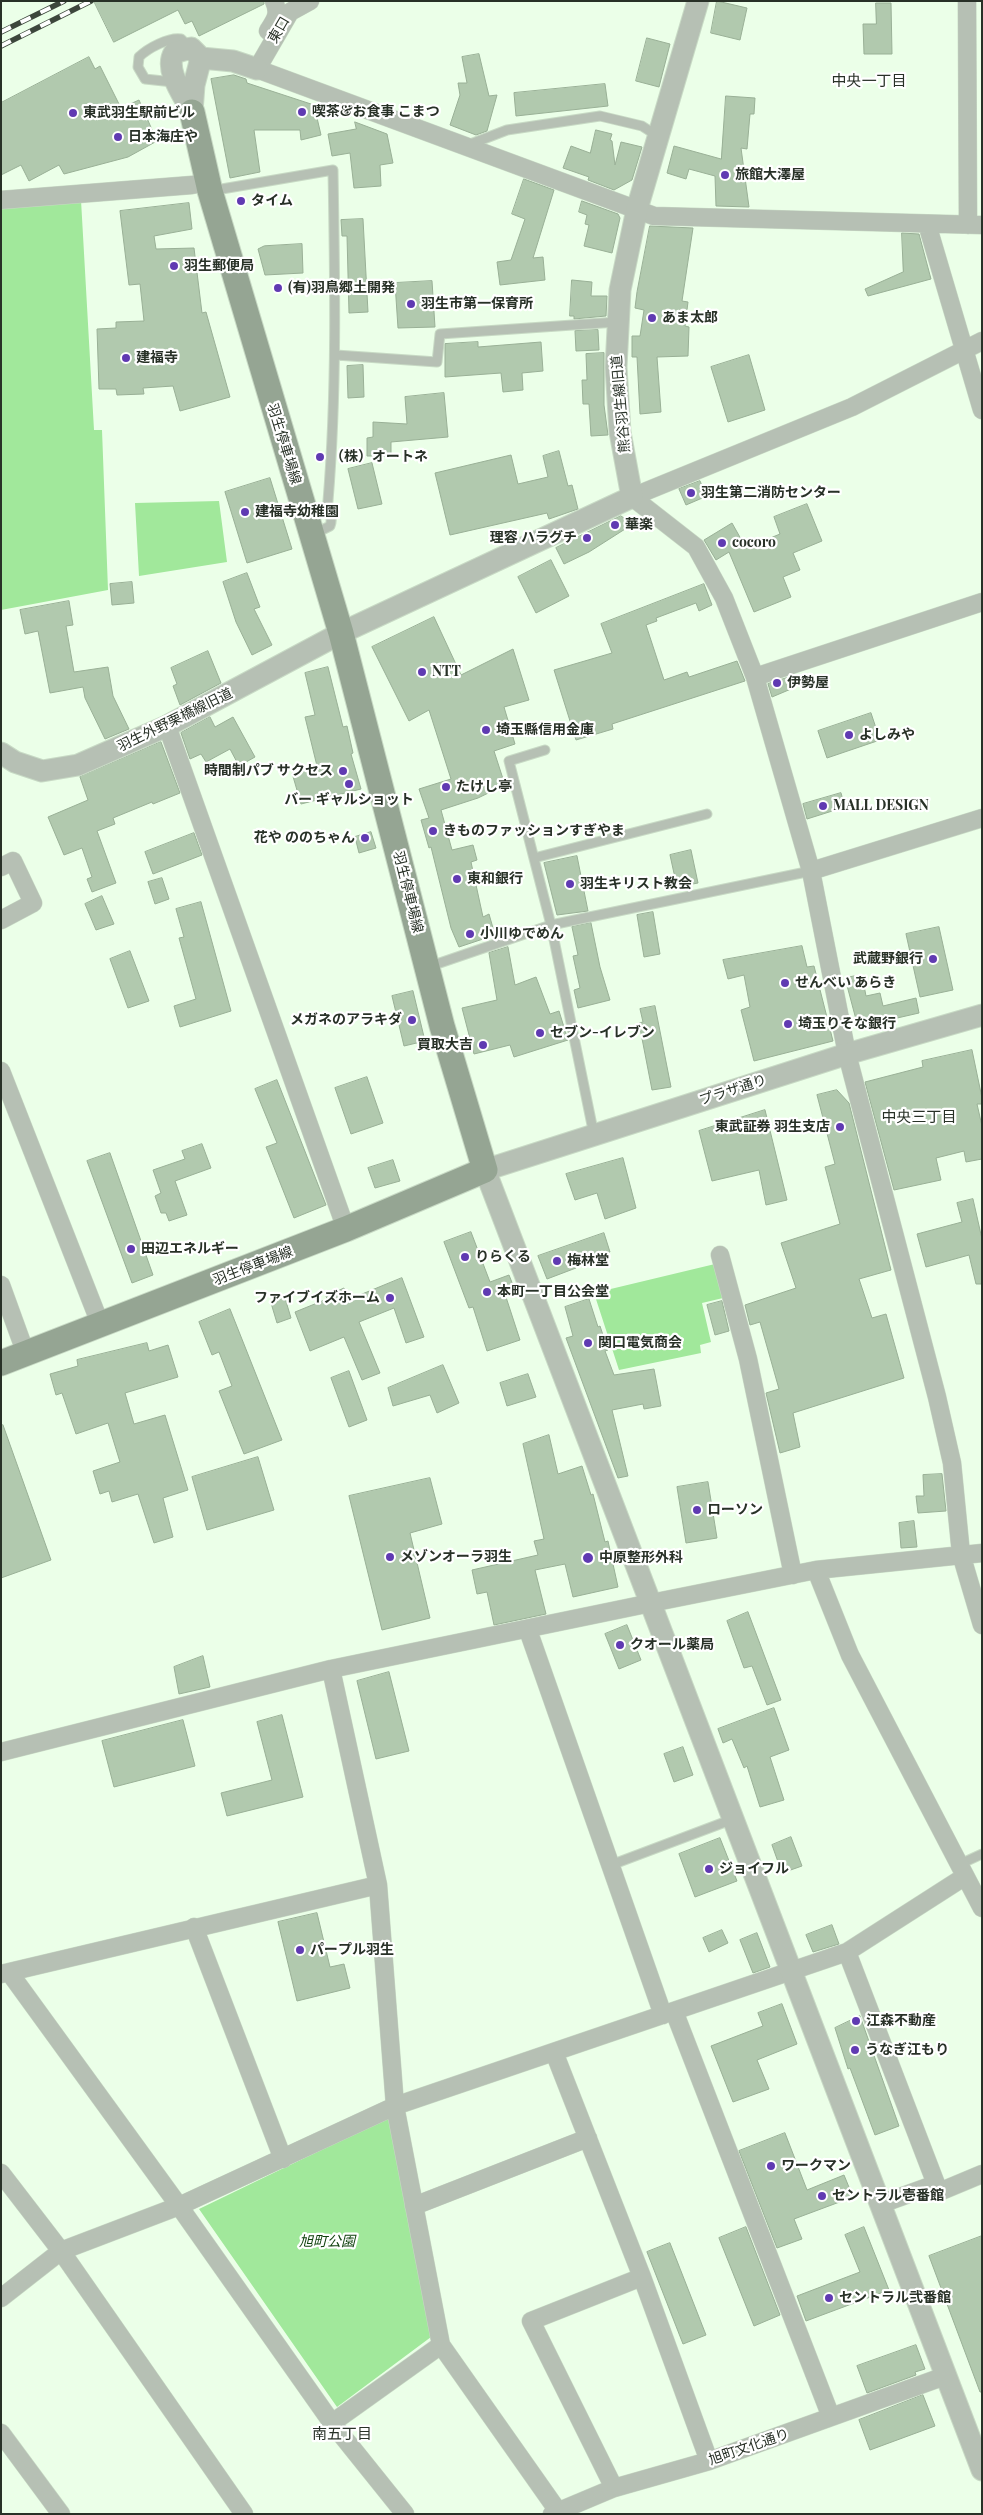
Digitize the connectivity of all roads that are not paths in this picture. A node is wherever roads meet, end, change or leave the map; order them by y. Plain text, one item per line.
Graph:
1 (274, 1) edge
2 (310, 1) edge
3 (698, 1) edge
4 (967, 1) edge
5 (196, 53) junction
6 (251, 66) junction
7 (178, 84) junction
8 (192, 112) junction
9 (659, 137) junction
10 (468, 145) junction
11 (209, 187) junction
12 (1, 200) edge
13 (637, 209) junction
14 (927, 224) junction
15 (975, 225) edge
16 (617, 322) junction
17 (982, 340) edge
18 (962, 349) junction
19 (336, 355) junction
20 (982, 410) edge
21 (632, 497) junction
22 (312, 535) junction
23 (982, 602) edge
24 (341, 633) junction
25 (755, 677) junction
26 (167, 726) junction
27 (545, 750) dead end
28 (1, 753) edge
29 (707, 814) dead end
30 (982, 818) edge
31 (534, 858) junction
32 (1, 867) edge
33 (811, 871) junction
34 (1, 920) edge
35 (551, 925) junction
36 (428, 967) junction
37 (982, 1015) edge
38 (847, 1054) junction
39 (1, 1070) edge
40 (594, 1135) junction
41 (485, 1170) junction
42 (346, 1229) junction
43 (720, 1255) dead end
44 (1, 1285) edge
45 (101, 1326) junction
46 (26, 1354) junction
47 (1, 1363) edge
48 (982, 1553) edge
49 (962, 1554) junction
50 (816, 1570) junction
51 (792, 1575) junction
52 (651, 1603) junction
53 (982, 1625) edge
54 (528, 1630) junction
55 (331, 1669) junction
56 (1, 1752) edge
57 (733, 1819) junction
58 (982, 1854) edge
59 (611, 1865) junction
60 (961, 1871) junction
61 (378, 1885) junction
62 (982, 1908) edge
63 (194, 1927) junction
64 (847, 1952) junction
65 (791, 1972) junction
66 (5, 1973) edge
67 (669, 2013) junction
68 (554, 2052) junction
69 (395, 2106) junction
70 (588, 2138) junction
71 (282, 2159) junction
72 (1, 2173) edge
73 (982, 2174) edge
74 (936, 2184) junction
75 (881, 2204) junction
76 (179, 2206) junction
77 (414, 2206) junction
78 (61, 2251) junction
79 (642, 2277) junction
80 (1, 2298) edge
81 (441, 2345) junction
82 (945, 2376) junction
83 (831, 2417) junction
84 (332, 2423) junction
85 (1, 2433) edge
86 (709, 2461) junction
87 (982, 2470) edge
88 (614, 2488) junction
89 (557, 2512) edge
90 (61, 2514) edge
91 (244, 2514) edge
92 (404, 2514) edge

1 - 6 street, 東口
2 - 6 street, 東口
3 - 9 street, 熊谷羽生線旧道
4 - 15 street
5 - 6 street
5 - 7 street
5 - 7 lane
5 - 8 street
6 - 10 street
7 - 8 street
8 - 11 main road, 羽生停車場線
9 - 10 lane
9 - 13 street, 熊谷羽生線旧道
10 - 13 street
11 - 12 street
11 - 19 lane
11 - 22 main road, 羽生停車場線
13 - 14 street
13 - 16 street, 熊谷羽生線旧道
14 - 15 street
14 - 18 street
16 - 19 lane
16 - 21 street, 熊谷羽生線旧道
17 - 18 street
18 - 20 street
18 - 21 street
19 - 22 lane
21 - 24 street
21 - 25 street
22 - 24 main road, 羽生停車場線
23 - 25 street
24 - 26 street, 羽生外野栗橋線旧道
24 - 36 main road, 羽生停車場線
25 - 33 street
26 - 28 street, 羽生外野栗橋線旧道
26 - 42 street
27 - 31 lane
29 - 31 lane
30 - 33 street
31 - 35 lane
32 - 34 street
33 - 35 lane
33 - 38 street
35 - 36 lane
35 - 40 lane
36 - 41 main road, 羽生停車場線
37 - 38 street, プラザ通り
38 - 40 street, プラザ通り
38 - 49 street
39 - 45 street
40 - 41 street, プラザ通り
41 - 42 main road, 羽生停車場線
41 - 52 street
42 - 45 main road, 羽生停車場線
43 - 51 street
44 - 46 street
45 - 46 main road, 羽生停車場線
46 - 47 main road, 羽生停車場線
48 - 49 street
49 - 50 street
49 - 53 street
50 - 51 street
50 - 60 street
51 - 52 street
52 - 54 street
52 - 57 street
54 - 55 street
54 - 59 street
55 - 56 street
55 - 61 street
57 - 59 lane
57 - 65 street
58 - 60 lane
59 - 67 street
60 - 62 street
60 - 64 street
61 - 63 street
61 - 69 street
63 - 66 street
63 - 71 street
64 - 65 street
64 - 74 street
65 - 67 street
65 - 75 street
66 - 76 street
67 - 68 street
67 - 83 street
68 - 69 street
68 - 70 street
69 - 71 street
69 - 77 street
70 - 77 street
70 - 79 street
71 - 76 street
72 - 78 street
73 - 74 street
74 - 75 street
75 - 82 street
76 - 78 street
76 - 84 street
77 - 81 street
78 - 80 street
78 - 91 street
79 - 86 street
79 - 88 street
81 - 84 street
81 - 89 street
82 - 83 street, 旭町文化通り
82 - 87 street
83 - 86 street, 旭町文化通り
84 - 92 street
85 - 90 street
86 - 88 street, 旭町文化通り
88 - 89 street, 旭町文化通り

